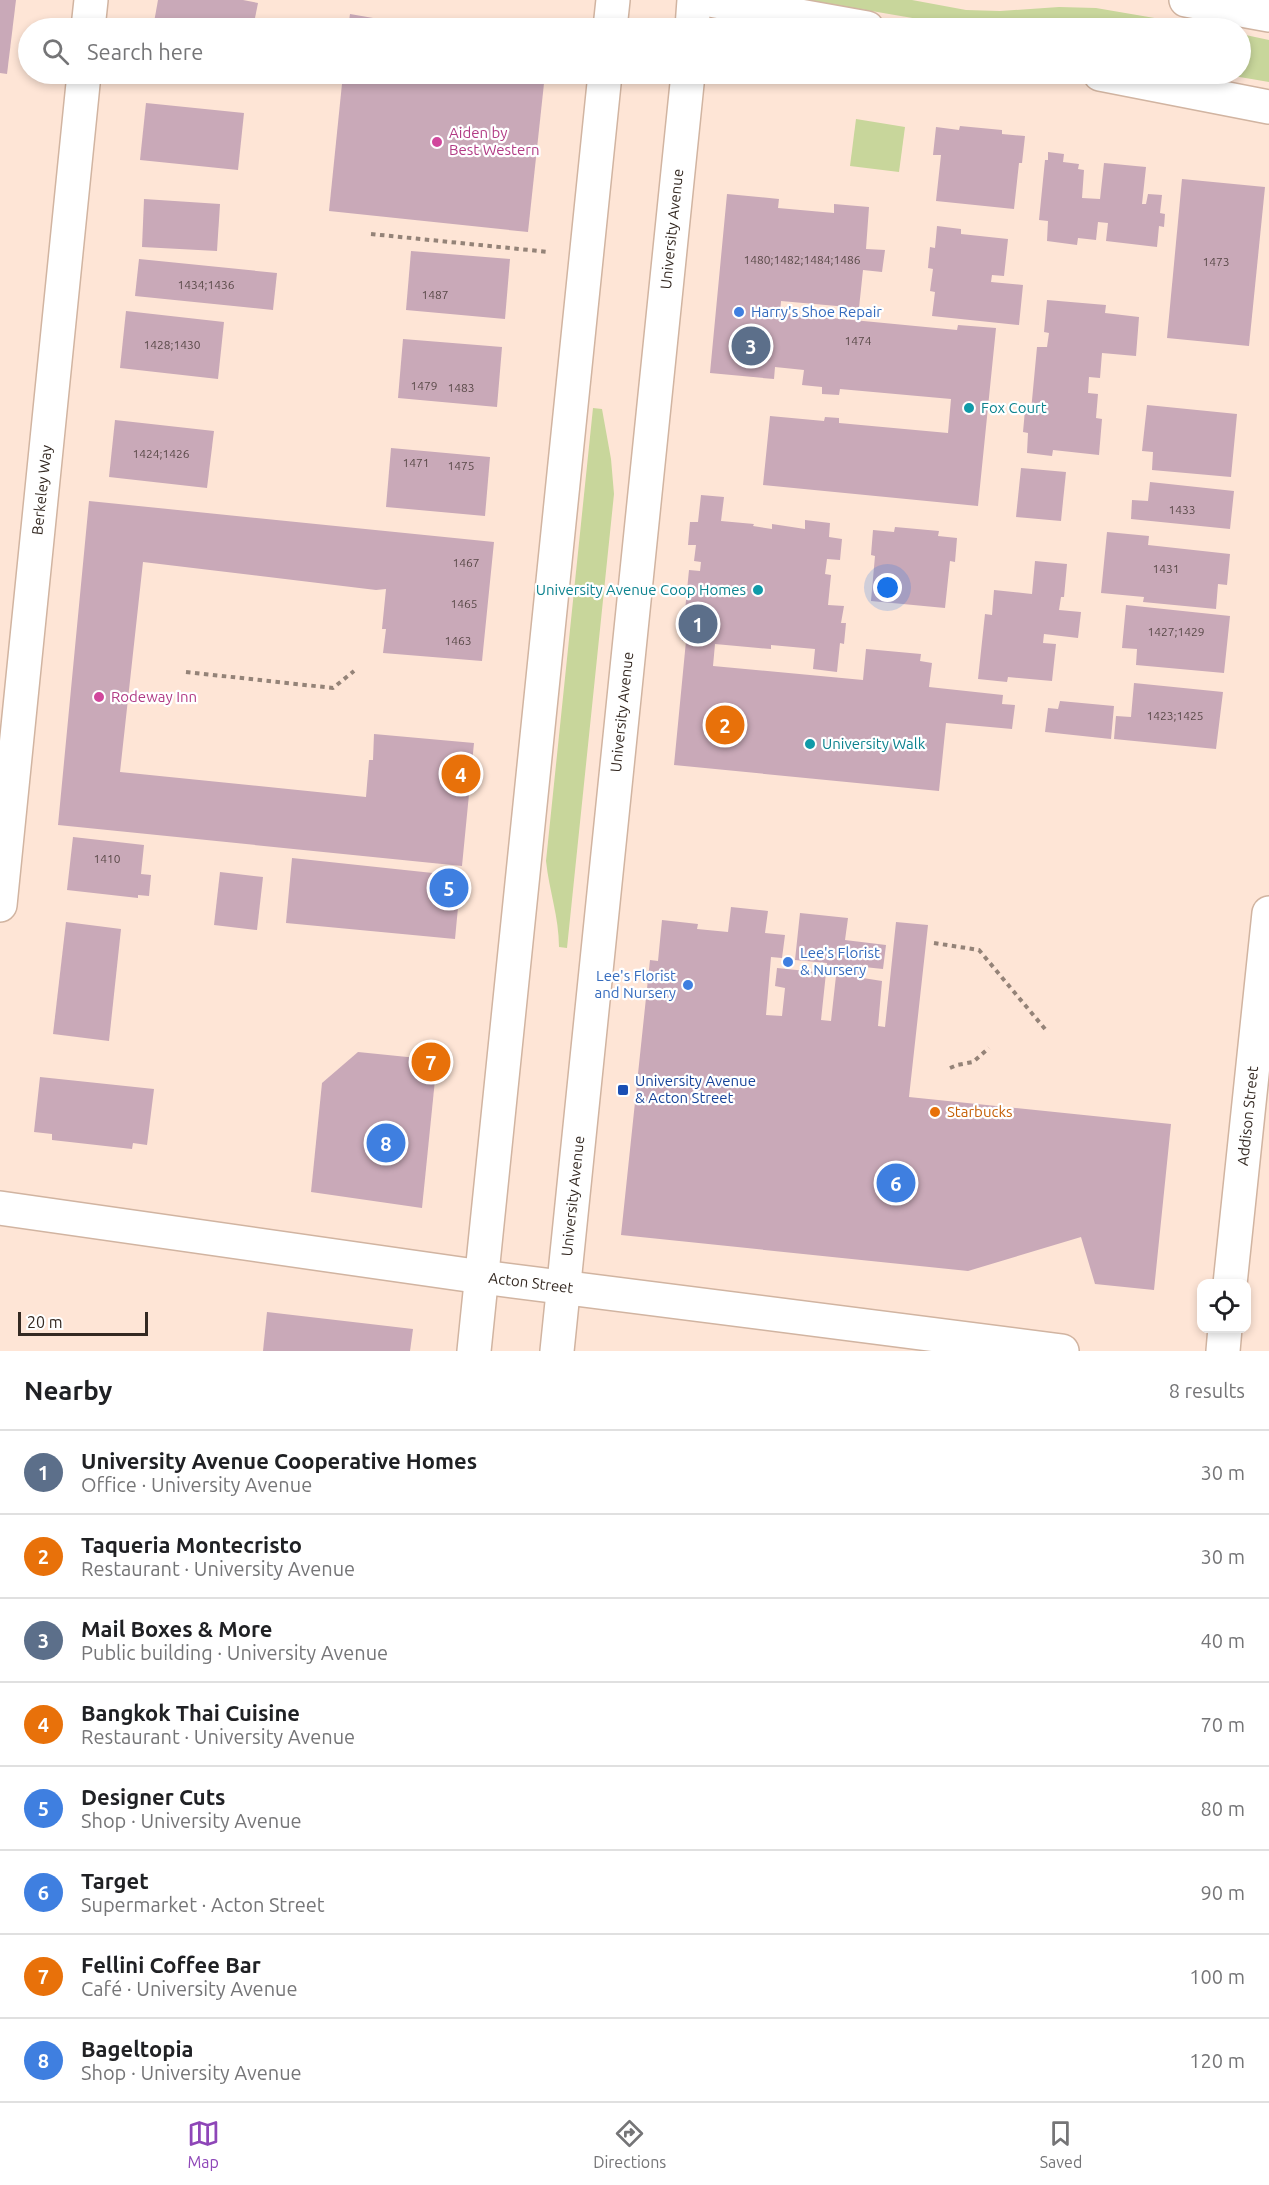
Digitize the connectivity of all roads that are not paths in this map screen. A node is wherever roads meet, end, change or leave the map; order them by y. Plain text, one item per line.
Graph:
1 (91, 0) edge
2 (613, 0) edge
3 (694, 0) edge
4 (710, 0) edge
5 (1186, 0) edge
6 (1269, 15) edge
7 (89, 18) edge
8 (611, 18) edge
9 (693, 18) edge
10 (811, 18) edge
11 (83, 84) edge
12 (604, 84) edge
13 (687, 84) edge
14 (1151, 84) edge
15 (1269, 107) edge
16 (0, 906) edge
17 (1269, 913) edge
18 (0, 1208) edge
19 (482, 1277) junction
20 (1231, 1279) edge
21 (563, 1287) junction
22 (1225, 1333) edge
23 (474, 1351) edge
24 (557, 1351) edge
25 (1062, 1351) edge
26 (1223, 1351) edge

1 - 7 street
2 - 8 street
3 - 9 street
4 - 10 street
5 - 6 street
11 - 16 street, Berkeley Way
12 - 19 street
13 - 21 street, University Avenue
14 - 15 street
17 - 20 street, Addison Street
18 - 19 street, Acton Street
19 - 21 street, Acton Street
19 - 23 street
21 - 24 street, University Avenue
21 - 25 street, Acton Street
22 - 26 street

